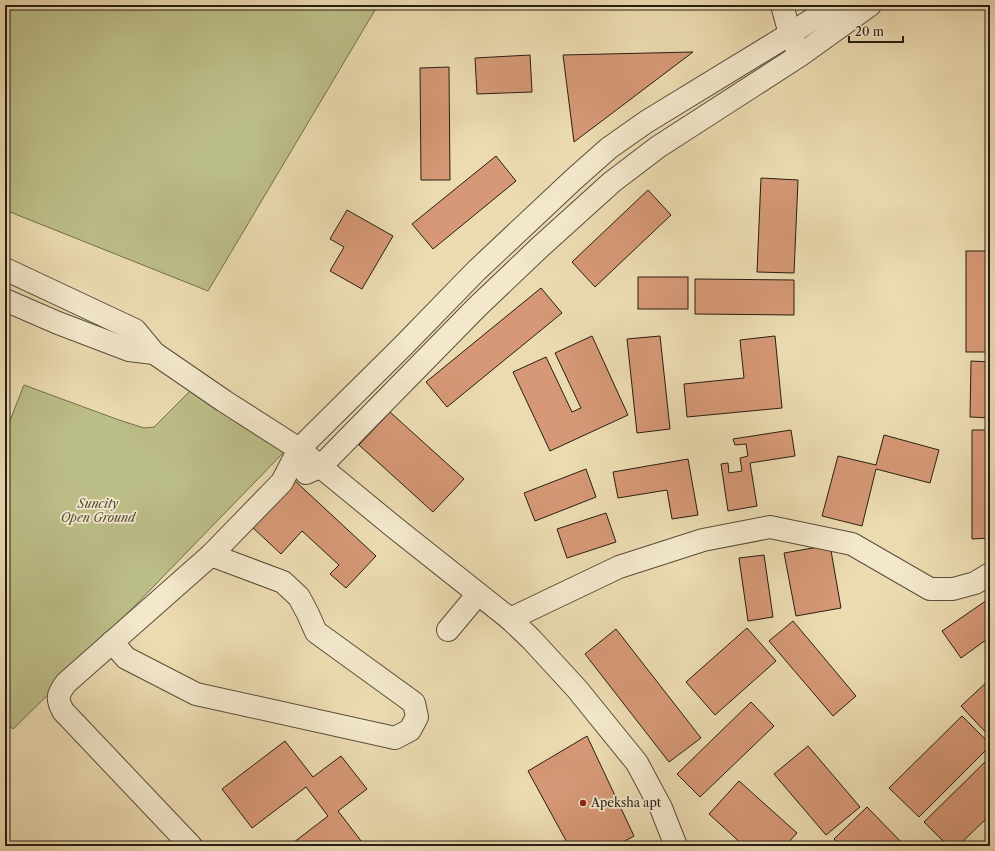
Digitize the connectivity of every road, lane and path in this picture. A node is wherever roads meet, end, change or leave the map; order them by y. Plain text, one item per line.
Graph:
1 (782, 5) edge
2 (834, 5) edge
3 (870, 5) edge
4 (790, 34) junction
5 (800, 56) junction
6 (520, 229) junction
7 (539, 248) junction
8 (5, 269) edge
9 (5, 300) edge
10 (154, 353) junction
11 (299, 449) junction
12 (320, 467) junction
13 (282, 482) junction
14 (211, 555) junction
15 (990, 574) edge
16 (478, 594) junction
17 (510, 619) junction
18 (448, 630) dead end
19 (112, 642) junction
20 (191, 846) edge
21 (676, 846) edge

1 - 4 street
2 - 4 street
3 - 5 street
4 - 5 street
4 - 6 street
5 - 7 street
6 - 7 street
6 - 11 street
7 - 12 street
8 - 10 street
9 - 10 street
10 - 11 street
11 - 12 street
11 - 13 street
12 - 13 street
12 - 16 street
13 - 14 street
14 - 19 street
14 - 19 street
15 - 17 street
16 - 17 street
16 - 18 street
17 - 21 street
19 - 20 street

